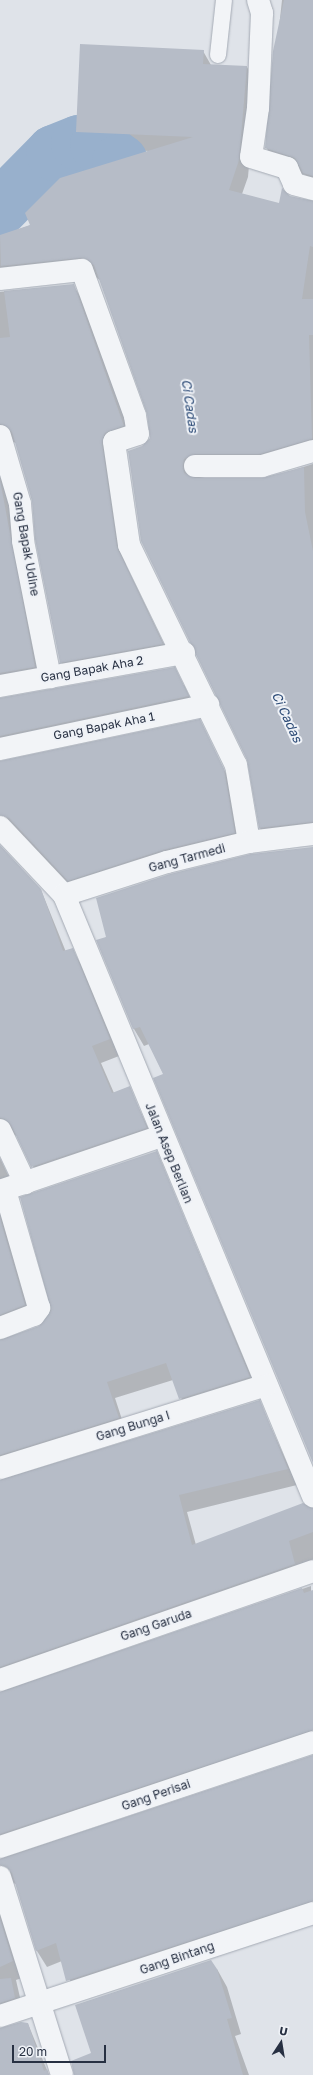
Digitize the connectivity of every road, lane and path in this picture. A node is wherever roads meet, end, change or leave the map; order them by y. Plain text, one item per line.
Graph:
1 (224, 0) edge
2 (258, 0) edge
3 (218, 55) dead end
4 (313, 190) edge
5 (0, 279) edge
6 (0, 436) edge
7 (313, 452) edge
8 (195, 466) dead end
9 (184, 653) junction
10 (50, 676) junction
11 (0, 686) edge
12 (208, 705) junction
13 (0, 748) edge
14 (0, 827) edge
15 (313, 834) edge
16 (249, 842) junction
17 (64, 895) junction
18 (0, 1130) edge
19 (162, 1136) junction
20 (10, 1188) edge
21 (0, 1328) edge
22 (266, 1385) junction
23 (0, 1468) edge
24 (313, 1496) edge
25 (313, 1571) edge
26 (0, 1680) edge
27 (313, 1742) edge
28 (0, 1847) edge
29 (0, 1877) edge
30 (313, 1912) edge
31 (42, 2004) junction
32 (0, 2016) edge
33 (62, 2075) edge

1 - 3 lane
2 - 4 street
5 - 9 street
6 - 10 street, Gang Bapak Udine
7 - 8 street
9 - 10 street, Gang Bapak Aha 2
9 - 12 street
10 - 11 street, Gang Bapak Aha 2
12 - 13 street, Gang Bapak Aha 1
12 - 16 street
14 - 17 street, Jalan Asep Berlian
15 - 16 street, Gang Tarmedi
16 - 17 street, Gang Tarmedi
17 - 19 street, Jalan Asep Berlian
18 - 20 street
19 - 20 street
19 - 22 street, Jalan Asep Berlian
20 - 21 street
22 - 23 street, Gang Bunga I
22 - 24 street, Jalan Asep Berlian
25 - 26 street, Gang Garuda
27 - 28 street, Gang Perisai
29 - 31 street
30 - 31 street, Gang Bintang
31 - 32 street, Gang Bintang
31 - 33 street

